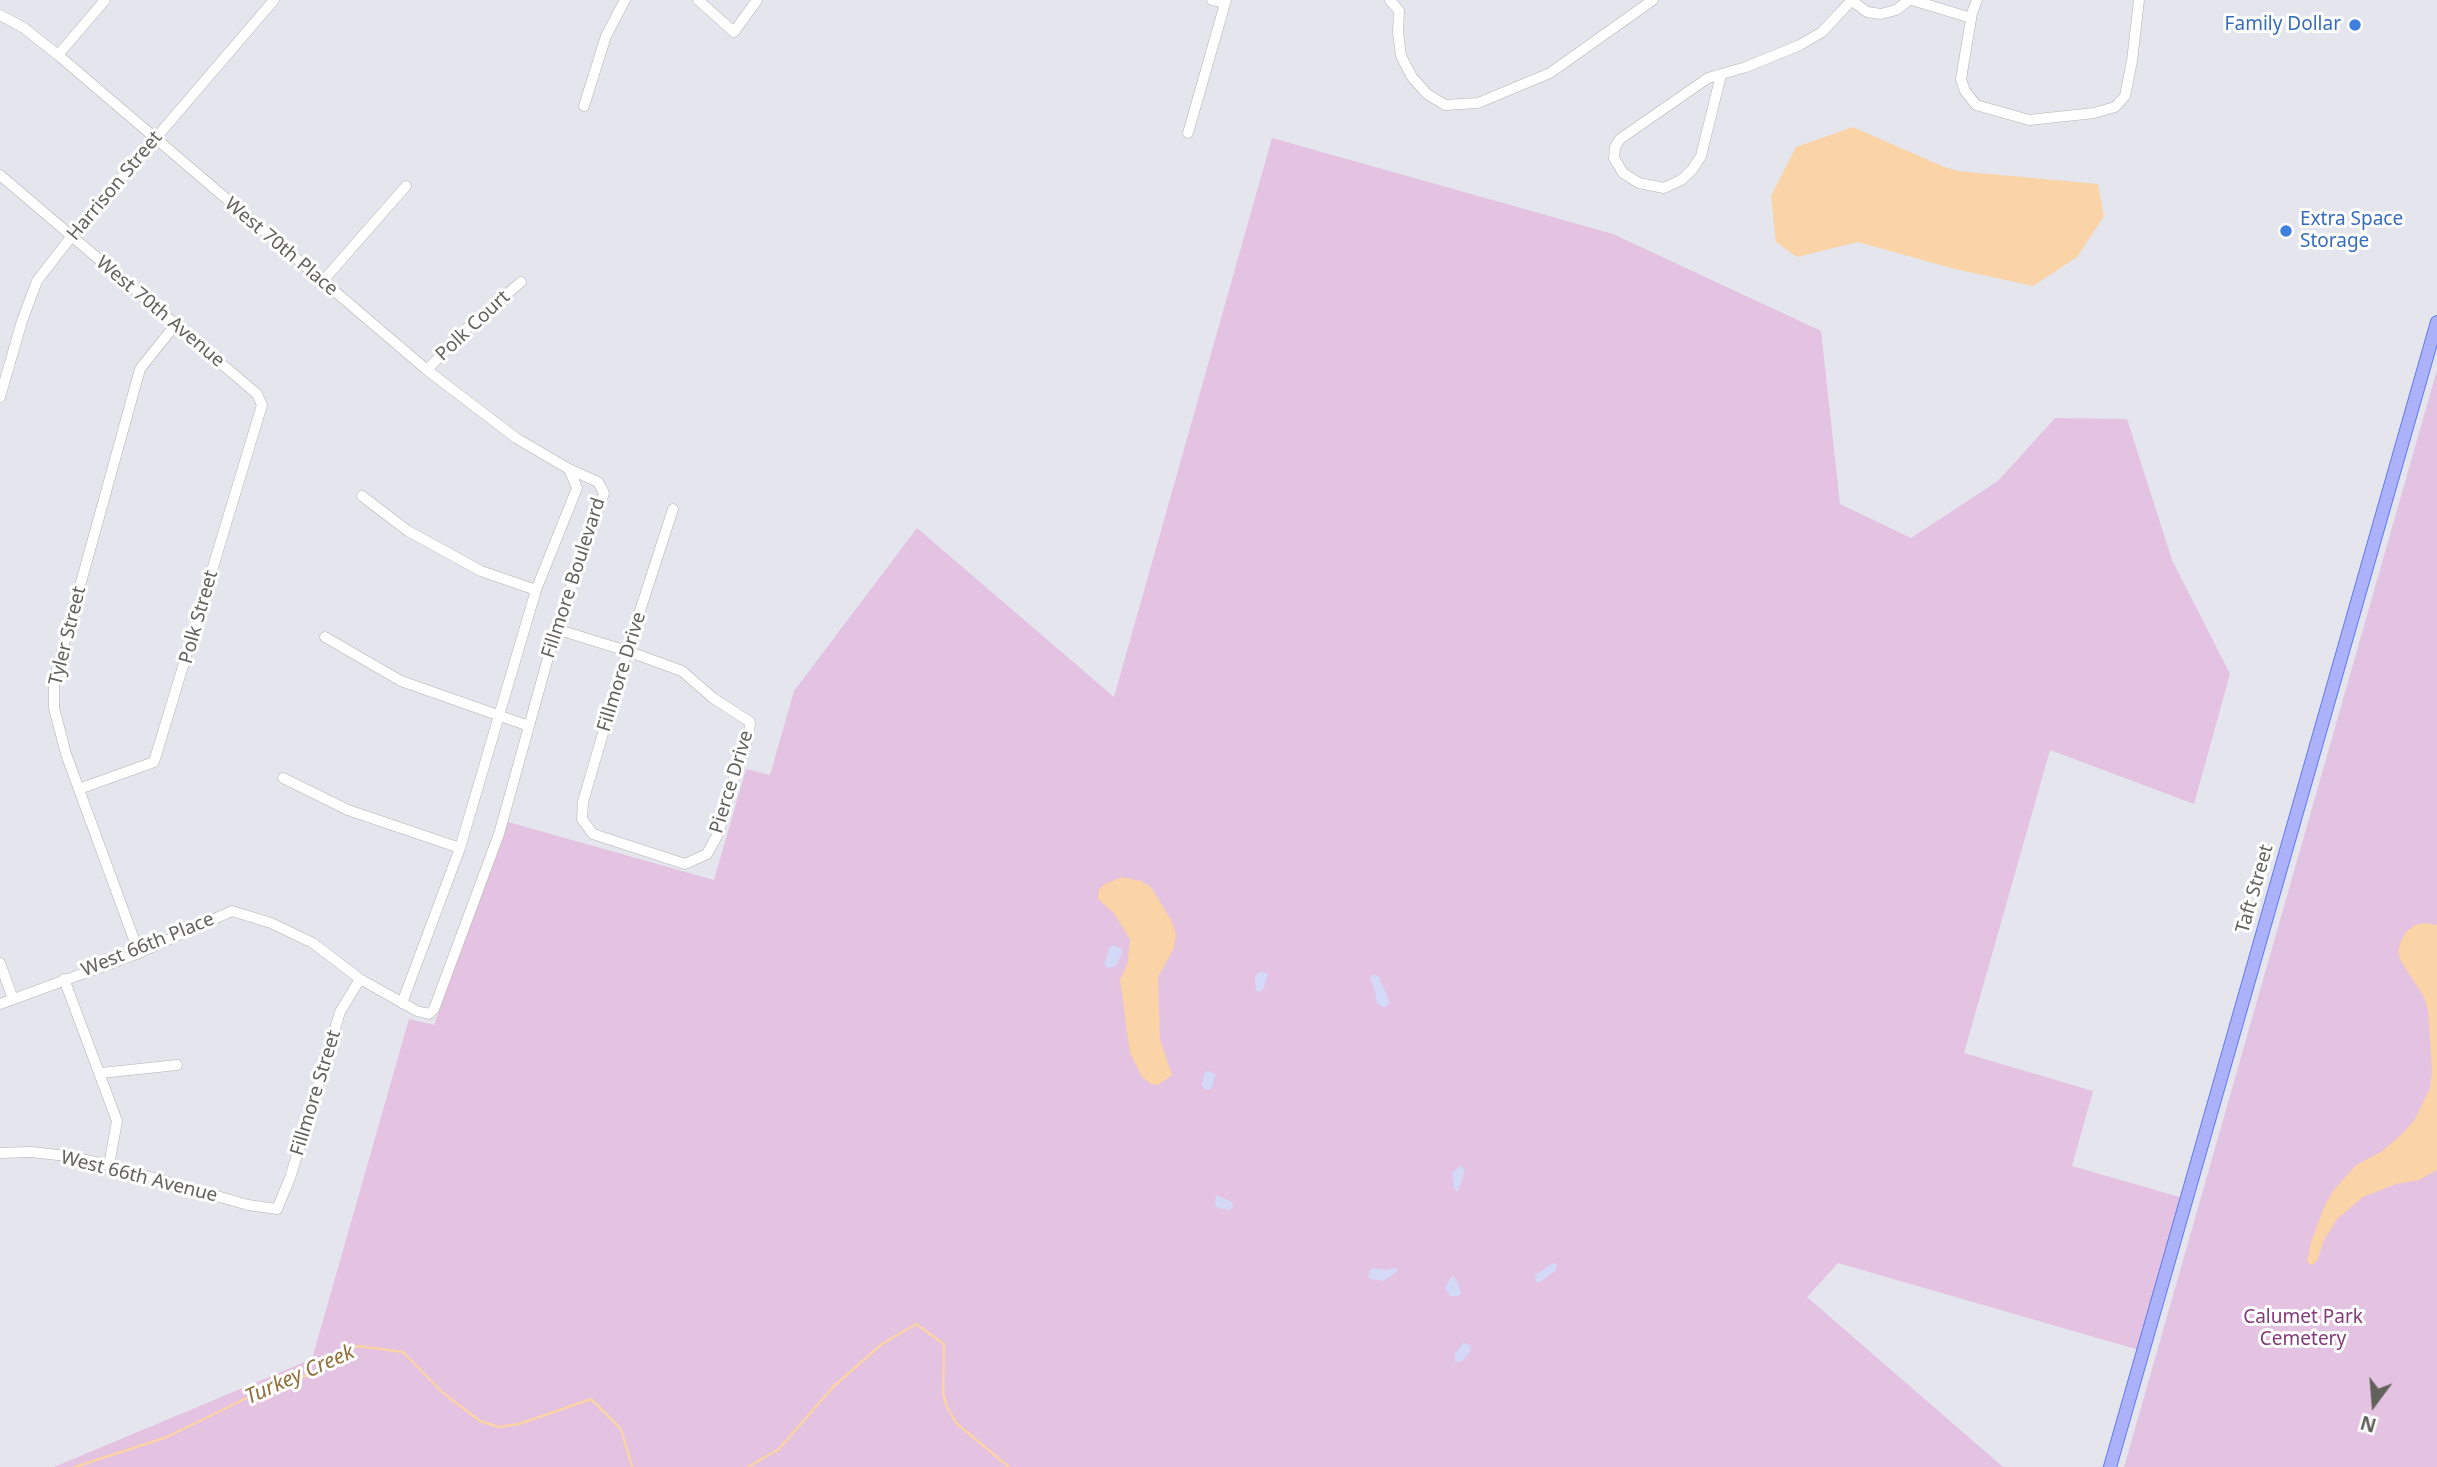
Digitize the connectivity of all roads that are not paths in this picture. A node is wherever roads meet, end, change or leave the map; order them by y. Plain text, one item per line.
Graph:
1 (105, 0) edge
2 (274, 0) edge
3 (625, 0) edge
4 (698, 0) edge
5 (757, 0) edge
6 (1212, 0) edge
7 (1390, 0) edge
8 (1653, 0) edge
9 (1851, 0) edge
10 (1911, 0) edge
11 (2139, 0) edge
12 (1975, 1) edge
13 (1226, 2) edge
14 (0, 15) edge
15 (1971, 18) junction
16 (58, 55) junction
17 (1721, 75) junction
18 (584, 106) dead end
19 (1188, 133) dead end
20 (155, 139) junction
21 (0, 175) edge
22 (407, 186) dead end
23 (71, 237) junction
24 (322, 282) junction
25 (521, 282) dead end
26 (2437, 322) edge
27 (175, 325) junction
28 (427, 370) junction
29 (257, 394) joint
30 (0, 397) edge
31 (569, 469) junction
32 (362, 496) dead end
33 (673, 509) dead end
34 (536, 590) junction
35 (556, 629) junction
36 (325, 637) dead end
37 (627, 651) junction
38 (498, 717) junction
39 (528, 726) junction
40 (283, 778) dead end
41 (79, 789) junction
42 (593, 834) joint
43 (460, 848) junction
44 (139, 953) junction
45 (0, 963) edge
46 (64, 979) junction
47 (360, 979) junction
48 (13, 999) junction
49 (402, 1003) junction
50 (0, 1004) edge
51 (177, 1065) dead end
52 (101, 1073) junction
53 (0, 1153) edge
54 (109, 1165) junction
55 (277, 1209) joint
56 (2110, 1467) edge

1 - 16 street
2 - 20 street, Harrison Street
3 - 18 street
4 - 5 street
6 - 13 street
7 - 8 street
9 - 10 street
9 - 17 street
10 - 15 street
11 - 15 street
12 - 15 street
13 - 19 street
14 - 16 street, West 70th Place
16 - 20 street, West 70th Place
17 - 17 street
20 - 23 street, Harrison Street
20 - 24 street, West 70th Place
21 - 23 street, West 70th Avenue
22 - 24 street
23 - 27 street, West 70th Avenue
23 - 30 street, Harrison Street
24 - 28 street, West 70th Place
25 - 28 street, Polk Court
26 - 56 main road, Taft Street
27 - 29 street, West 70th Avenue
27 - 41 street, Tyler Street
28 - 31 street, West 70th Place
29 - 41 street, Polk Street
31 - 34 street, Fillmore Boulevard
31 - 35 street, Fillmore Boulevard
32 - 34 street
33 - 37 street, Fillmore Drive
34 - 38 street, Fillmore Boulevard
35 - 37 street, Pierce Drive
35 - 39 street, Fillmore Boulevard
36 - 38 street
37 - 42 street, Fillmore Drive
37 - 42 street, Pierce Drive
38 - 39 street
38 - 43 street, Fillmore Boulevard
39 - 49 street, Fillmore Boulevard
40 - 43 street
41 - 44 street, Tyler Street
43 - 49 street, Fillmore Boulevard
44 - 46 street, West 66th Place
44 - 47 street, West 66th Place
45 - 48 street
46 - 48 street, West 66th Place
46 - 52 street
47 - 49 street, West 66th Place
47 - 55 street, Fillmore Street
48 - 50 street, West 66th Place
51 - 52 street
52 - 54 street
53 - 54 street, West 66th Avenue
54 - 55 street, West 66th Avenue

